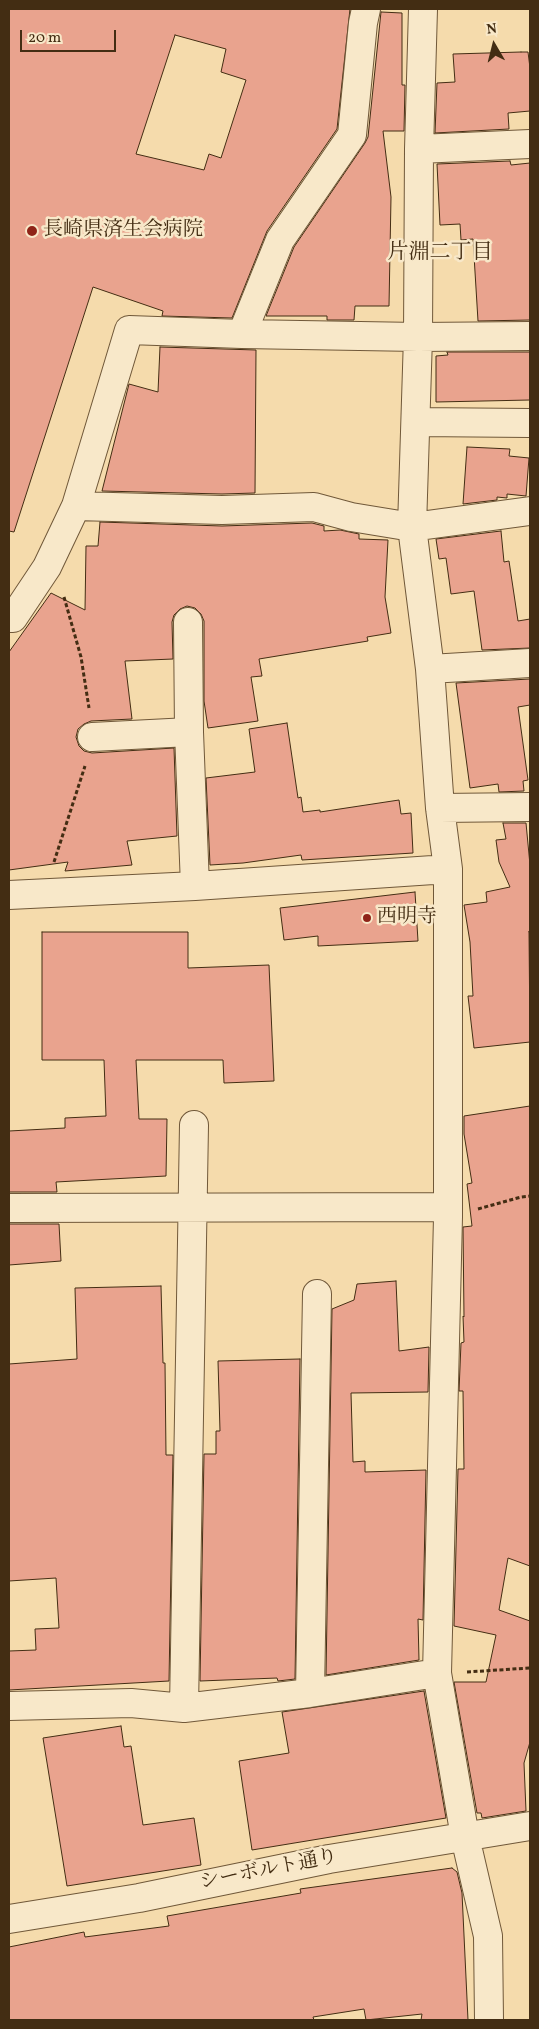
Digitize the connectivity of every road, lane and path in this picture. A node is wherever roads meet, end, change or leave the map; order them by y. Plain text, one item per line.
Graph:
1 (366, 9) edge
2 (423, 9) edge
3 (530, 144) edge
4 (419, 149) junction
5 (242, 334) junction
6 (530, 336) edge
7 (418, 337) junction
8 (417, 422) junction
9 (530, 423) edge
10 (76, 506) junction
11 (530, 512) edge
12 (412, 527) junction
13 (9, 618) edge
14 (188, 622) dead end
15 (530, 663) edge
16 (430, 670) junction
17 (189, 732) junction
18 (92, 737) dead end
19 (530, 807) edge
20 (440, 808) junction
21 (448, 869) junction
22 (195, 886) junction
23 (9, 895) edge
24 (194, 1125) dead end
25 (530, 1196) edge
26 (9, 1208) edge
27 (193, 1209) junction
28 (448, 1212) junction
29 (317, 1294) dead end
30 (530, 1668) edge
31 (437, 1673) junction
32 (310, 1694) junction
33 (9, 1706) edge
34 (184, 1708) junction
35 (530, 1826) edge
36 (465, 1837) junction
37 (9, 1919) edge
38 (489, 2020) edge

1 - 5 street
2 - 4 street
3 - 4 street
4 - 7 street
5 - 7 street
5 - 10 street
6 - 7 street
7 - 8 street
8 - 9 street
8 - 12 street
10 - 12 street
10 - 13 street
11 - 12 street
12 - 16 street
14 - 17 street
15 - 16 street
16 - 20 street
17 - 18 street
17 - 22 street
19 - 20 street
20 - 21 street
21 - 22 street
21 - 28 street
22 - 23 street
24 - 27 street
25 - 28 path
26 - 27 street
27 - 28 street
27 - 34 street
28 - 31 street
29 - 32 street
30 - 31 path
31 - 32 street
31 - 36 street
32 - 34 street
33 - 34 street
35 - 36 street, シーボルト通り
36 - 37 street, シーボルト通り
36 - 38 street

